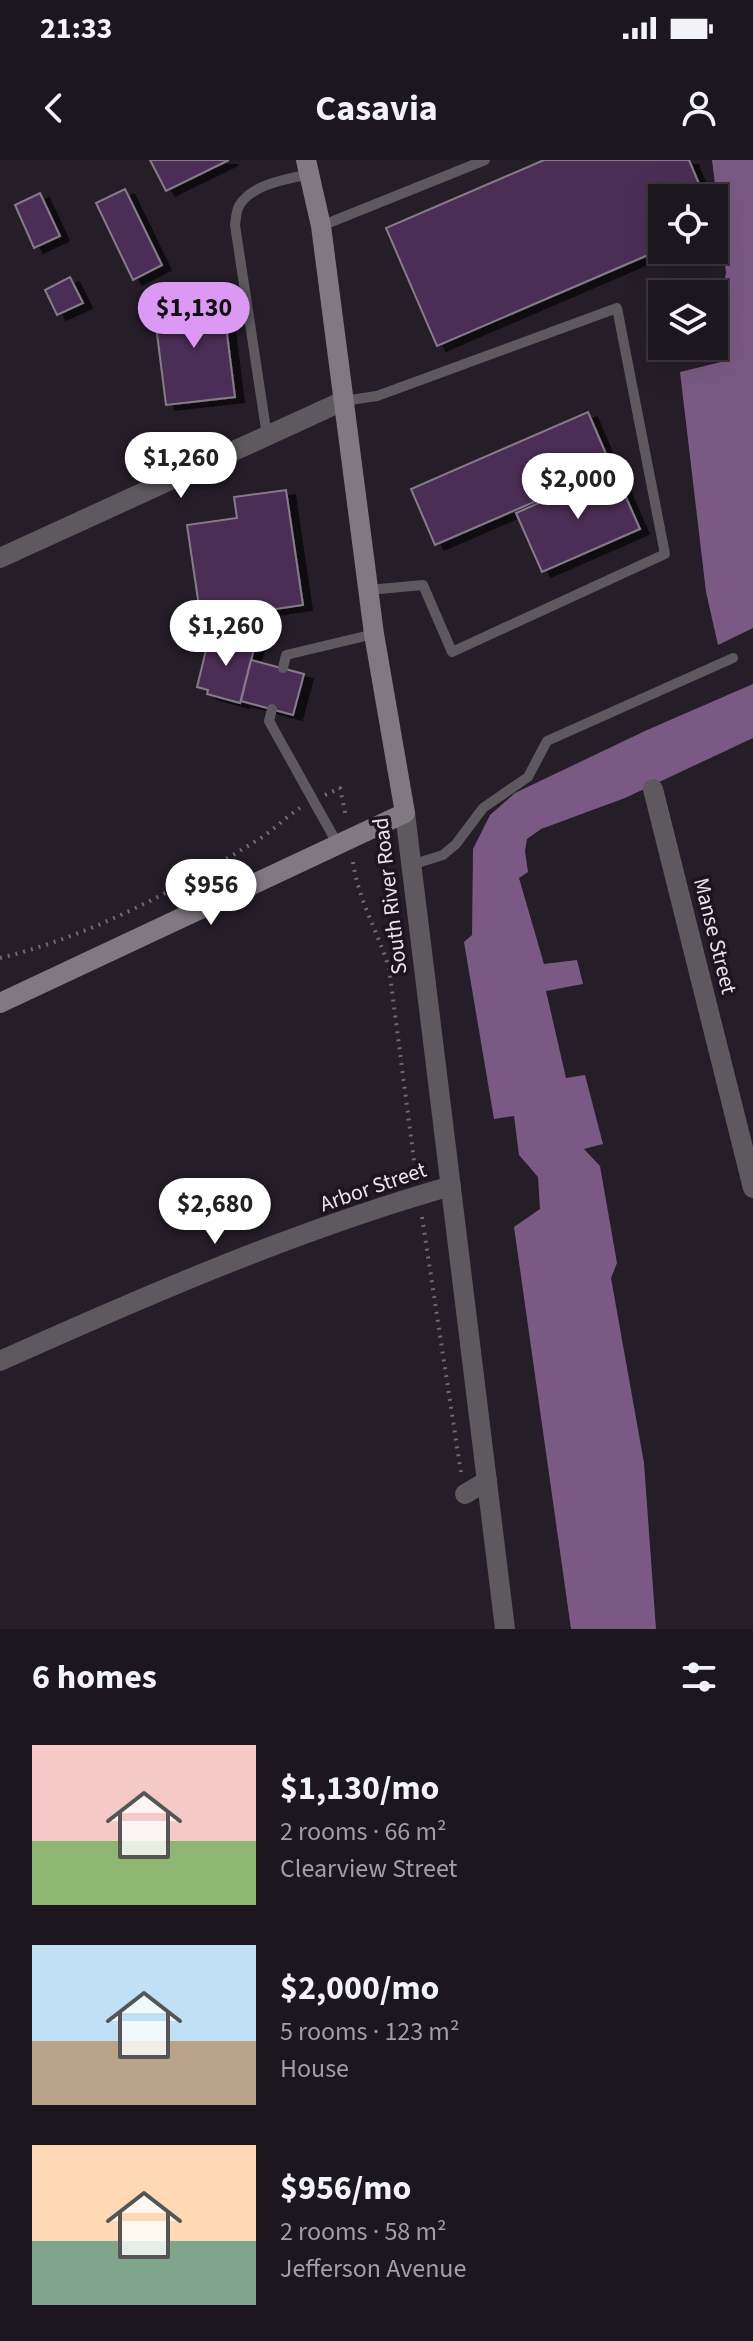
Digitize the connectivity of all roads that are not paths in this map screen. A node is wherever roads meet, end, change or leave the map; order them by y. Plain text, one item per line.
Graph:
1 (485, 160) edge
2 (308, 167) edge
3 (321, 226) junction
4 (343, 401) junction
5 (267, 436) junction
6 (0, 558) edge
7 (368, 590) junction
8 (374, 634) junction
9 (733, 658) dead end
10 (283, 668) dead end
11 (272, 709) dead end
12 (653, 789) dead end
13 (405, 813) junction
14 (344, 840) junction
15 (411, 865) junction
16 (0, 1003) edge
17 (451, 1186) junction
18 (753, 1188) edge
19 (0, 1361) edge
20 (487, 1481) junction
21 (465, 1494) road end
22 (505, 1629) edge

1 - 3 lane
2 - 3 street, South River Road
2 - 5 lane
3 - 4 street, South River Road
4 - 5 street
4 - 7 street, South River Road
4 - 7 lane
5 - 6 street
7 - 8 street, South River Road
8 - 10 lane
8 - 13 street, South River Road
9 - 15 lane
11 - 14 lane
12 - 18 street, Manse Street
13 - 14 street
13 - 15 street, South River Road
14 - 16 street
15 - 17 street, South River Road
17 - 19 street, Arbor Street
17 - 20 street, South River Road
20 - 21 street
20 - 22 street, South River Road

